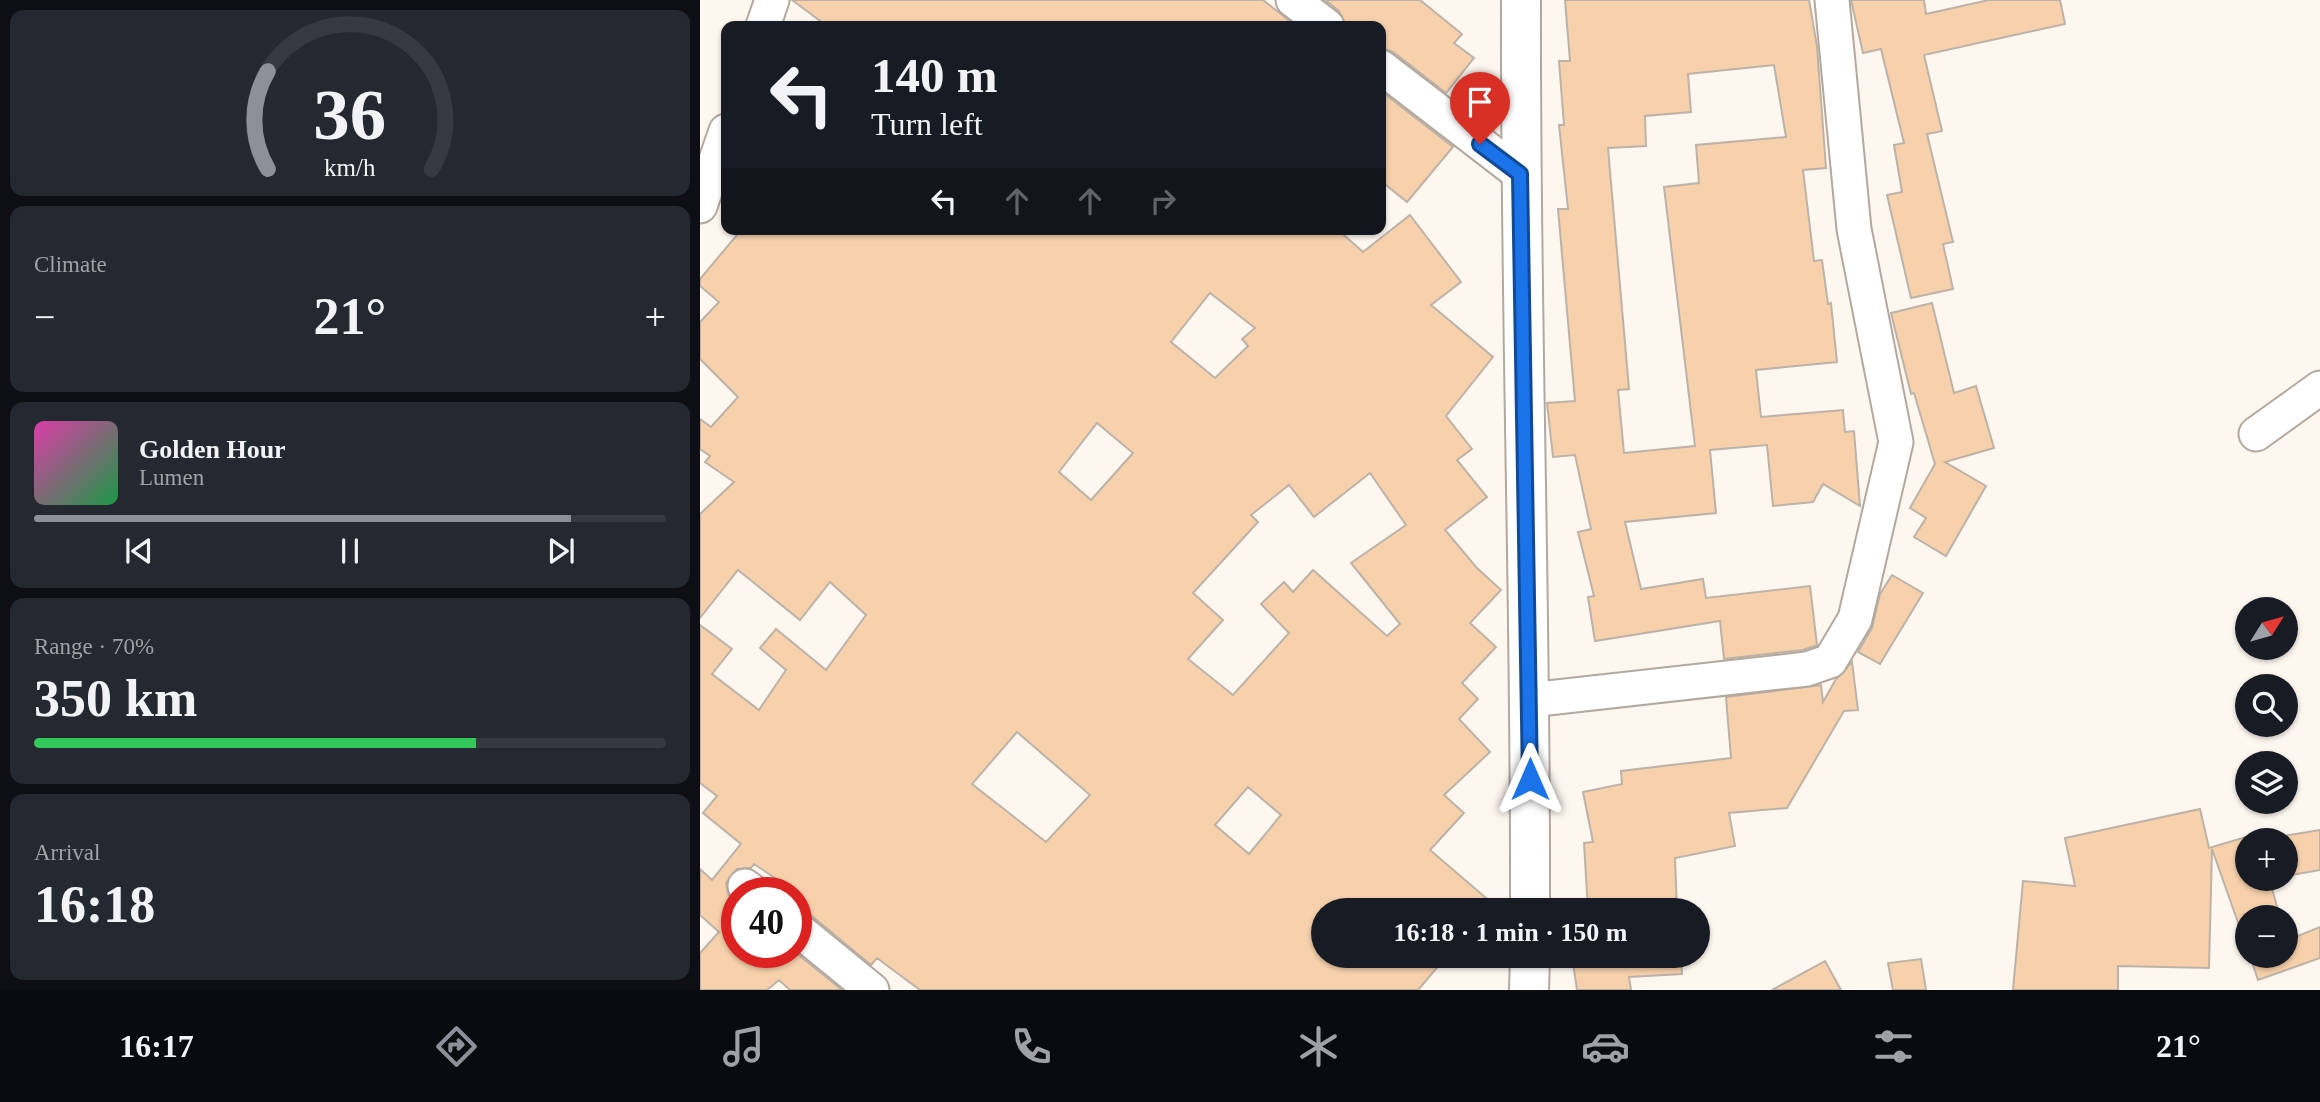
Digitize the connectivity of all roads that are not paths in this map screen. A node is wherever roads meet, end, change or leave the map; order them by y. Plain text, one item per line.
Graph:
1 (772, 0) edge
2 (1293, 0) edge
3 (1521, 0) edge
4 (1832, 0) edge
5 (765, 21) edge
6 (1320, 21) edge
7 (1386, 71) edge
8 (721, 145) edge
9 (1520, 174) junction
10 (700, 206) edge
11 (2320, 388) edge
12 (2256, 434) dead end
13 (1530, 701) junction
14 (1530, 898) edge
15 (812, 941) edge
16 (1530, 968) edge
17 (872, 990) edge
18 (1529, 990) edge

1 - 5 street
2 - 6 street
3 - 9 street
4 - 13 street
7 - 9 street
8 - 10 street
9 - 13 street
11 - 12 street
13 - 14 street
15 - 17 street
16 - 18 street

